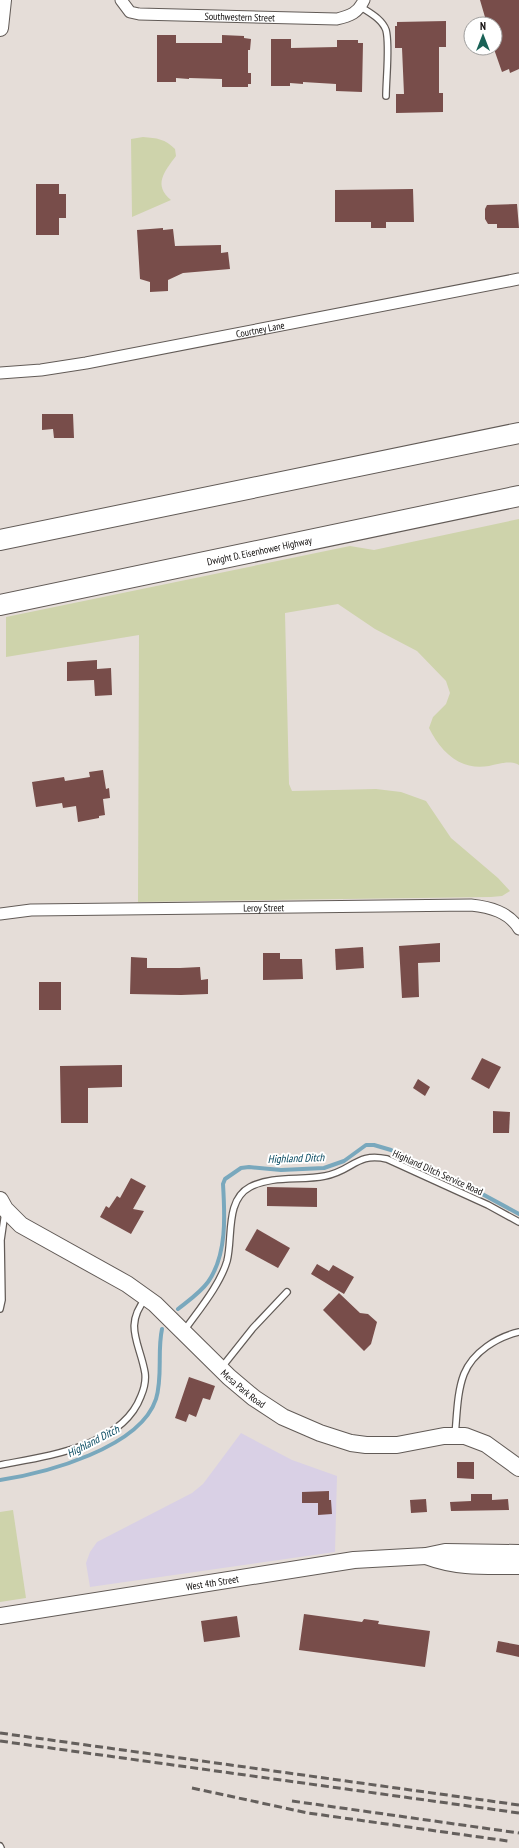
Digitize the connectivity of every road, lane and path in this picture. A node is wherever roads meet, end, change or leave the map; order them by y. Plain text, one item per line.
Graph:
1 (3, 0) edge
2 (121, 0) edge
3 (362, 4) edge
4 (0, 28) edge
5 (386, 96) dead end
6 (519, 279) edge
7 (0, 373) edge
8 (519, 433) edge
9 (519, 496) edge
10 (0, 540) edge
11 (0, 605) edge
12 (0, 914) edge
13 (519, 929) edge
14 (2, 1205) edge
15 (519, 1222) edge
16 (1, 1257) edge
17 (287, 1292) dead end
18 (146, 1297) junction
19 (0, 1309) edge
20 (184, 1332) junction
21 (519, 1332) edge
22 (220, 1369) junction
23 (455, 1435) junction
24 (0, 1465) edge
25 (519, 1468) edge
26 (519, 1552) edge
27 (426, 1556) junction
28 (519, 1566) edge
29 (0, 1616) edge

1 - 4 street
2 - 3 street, Southwestern Street
3 - 5 lane
6 - 7 street, Courtney Lane
8 - 10 highway
9 - 11 highway, Dwight D. Eisenhower Highway
12 - 13 street, Leroy Street
14 - 16 lane
14 - 18 street, Mesa Park Road
15 - 20 lane, Highland Ditch Service Road
16 - 19 lane
17 - 22 lane
18 - 20 street, Mesa Park Road
18 - 24 lane
20 - 22 street, Mesa Park Road
21 - 23 lane
22 - 23 street, Mesa Park Road
23 - 25 street, Mesa Park Road
26 - 27 street, West 4th Street
27 - 28 street, West 4th Street
27 - 29 street, West 4th Street

